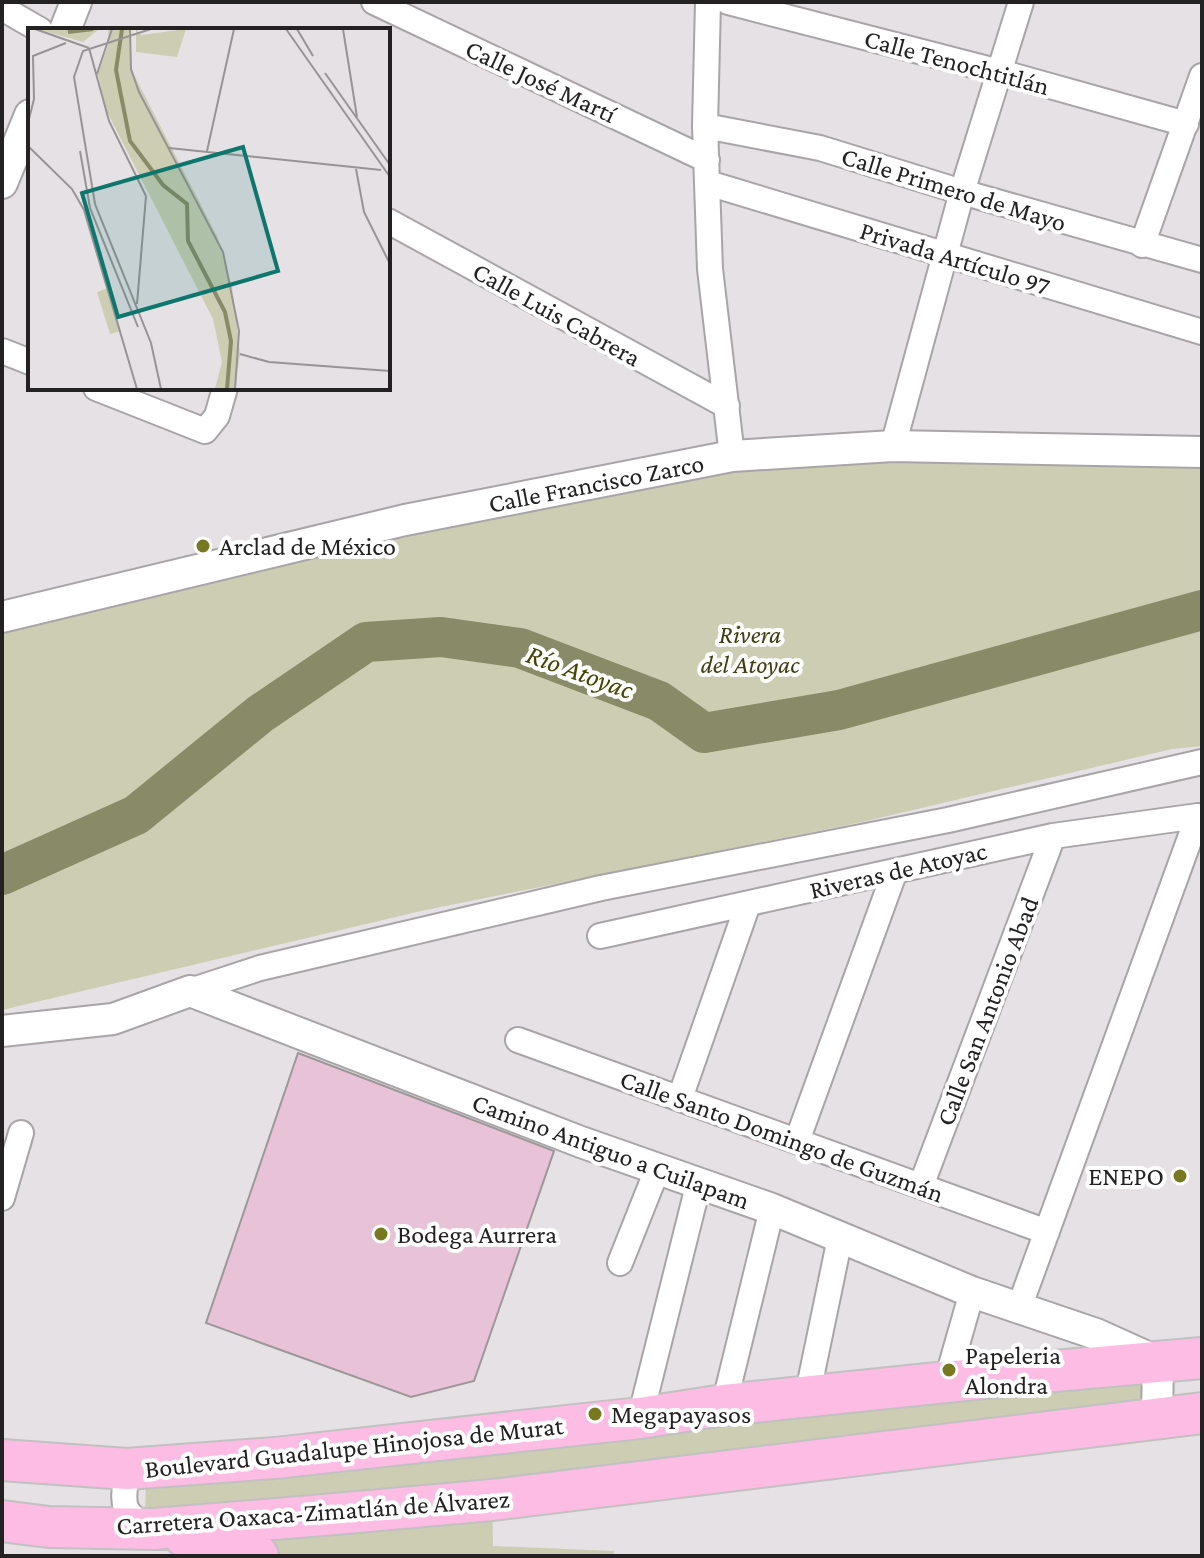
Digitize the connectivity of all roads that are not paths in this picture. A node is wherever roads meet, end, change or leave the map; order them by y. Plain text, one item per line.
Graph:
1 (76, 2) edge
2 (374, 2) edge
3 (708, 2) edge
4 (728, 2) edge
5 (1021, 2) edge
6 (2, 8) edge
7 (37, 28) edge
8 (66, 28) edge
9 (1000, 72) junction
10 (1202, 76) edge
11 (28, 120) edge
12 (1186, 124) junction
13 (705, 126) junction
14 (707, 171) junction
15 (2, 183) edge
16 (962, 192) junction
17 (390, 222) edge
18 (1142, 245) junction
19 (945, 256) junction
20 (1202, 260) edge
21 (1202, 332) edge
22 (2, 351) edge
23 (28, 361) edge
24 (101, 390) edge
25 (224, 390) edge
26 (727, 406) junction
27 (893, 446) junction
28 (1202, 452) edge
29 (732, 456) junction
30 (2, 617) edge
31 (1202, 762) edge
32 (1053, 836) junction
33 (895, 871) junction
34 (748, 904) junction
35 (600, 936) dead end
36 (190, 991) junction
37 (2, 1031) edge
38 (518, 1040) dead end
39 (680, 1098) junction
40 (12, 1137) edge
41 (797, 1141) junction
42 (657, 1170) junction
43 (699, 1182) junction
44 (921, 1186) junction
45 (2, 1198) edge
46 (772, 1209) junction
47 (1047, 1232) junction
48 (840, 1238) junction
49 (620, 1263) dead end
50 (972, 1292) junction
51 (1019, 1308) junction
52 (1202, 1358) edge
53 (1158, 1362) junction
54 (946, 1383) junction
55 (807, 1397) junction
56 (724, 1405) junction
57 (1202, 1413) edge
58 (640, 1418) junction
59 (1157, 1419) junction
60 (2, 1460) edge
61 (127, 1469) junction
62 (2, 1521) edge
63 (154, 1529) junction
64 (185, 1556) edge
65 (258, 1556) edge

1 - 8 street
2 - 14 street, Calle José Martí
3 - 13 street
4 - 9 street, Calle Tenochtitlán
5 - 9 street
6 - 7 street
9 - 12 street, Calle Tenochtitlán
9 - 16 street
10 - 12 street
11 - 15 street
12 - 18 street
13 - 14 street
13 - 16 street, Calle Primero de Mayo
14 - 19 street, Privada Artículo 97
14 - 26 street
16 - 18 street, Calle Primero de Mayo
16 - 19 street
17 - 26 street, Calle Luis Cabrera
18 - 20 street, Calle Primero de Mayo
19 - 21 street, Privada Artículo 97
19 - 27 street
22 - 23 street
24 - 25 street
26 - 29 street
27 - 28 street, Calle Francisco Zarco
27 - 29 street, Calle Francisco Zarco
29 - 30 street, Calle Francisco Zarco
31 - 36 street
32 - 33 street, Riveras de Atoyac
32 - 44 street, Calle San Antonio Abad
32 - 47 street, Riveras de Atoyac
33 - 34 street, Riveras de Atoyac
33 - 41 street
34 - 35 street, Riveras de Atoyac
34 - 39 street
36 - 37 street
36 - 42 street, Camino Antiguo a Cuilapam
38 - 39 street, Calle Santo Domingo de Guzmán
39 - 41 street, Calle Santo Domingo de Guzmán
40 - 45 street
41 - 44 street, Calle Santo Domingo de Guzmán
42 - 43 street, Camino Antiguo a Cuilapam
42 - 49 street
43 - 46 street, Camino Antiguo a Cuilapam
43 - 58 street
44 - 47 street, Calle Santo Domingo de Guzmán
46 - 48 street, Camino Antiguo a Cuilapam
46 - 56 street
47 - 51 street
48 - 50 street, Camino Antiguo a Cuilapam
48 - 55 street
50 - 51 street, Camino Antiguo a Cuilapam
50 - 54 street
51 - 53 street, Camino Antiguo a Cuilapam
52 - 53 main road, Boulevard Guadalupe Hinojosa de Murat
53 - 54 main road, Boulevard Guadalupe Hinojosa de Murat
53 - 59 street
54 - 55 main road, Boulevard Guadalupe Hinojosa de Murat
55 - 56 main road, Boulevard Guadalupe Hinojosa de Murat
56 - 58 main road, Boulevard Guadalupe Hinojosa de Murat
57 - 59 main road
58 - 61 main road, Boulevard Guadalupe Hinojosa de Murat
59 - 63 main road, Carretera Oaxaca-Zimatlán de Álvarez
60 - 61 main road
61 - 63 street
62 - 63 main road, Carretera Oaxaca-Zimatlán de Álvarez
63 - 64 street
63 - 65 main road

